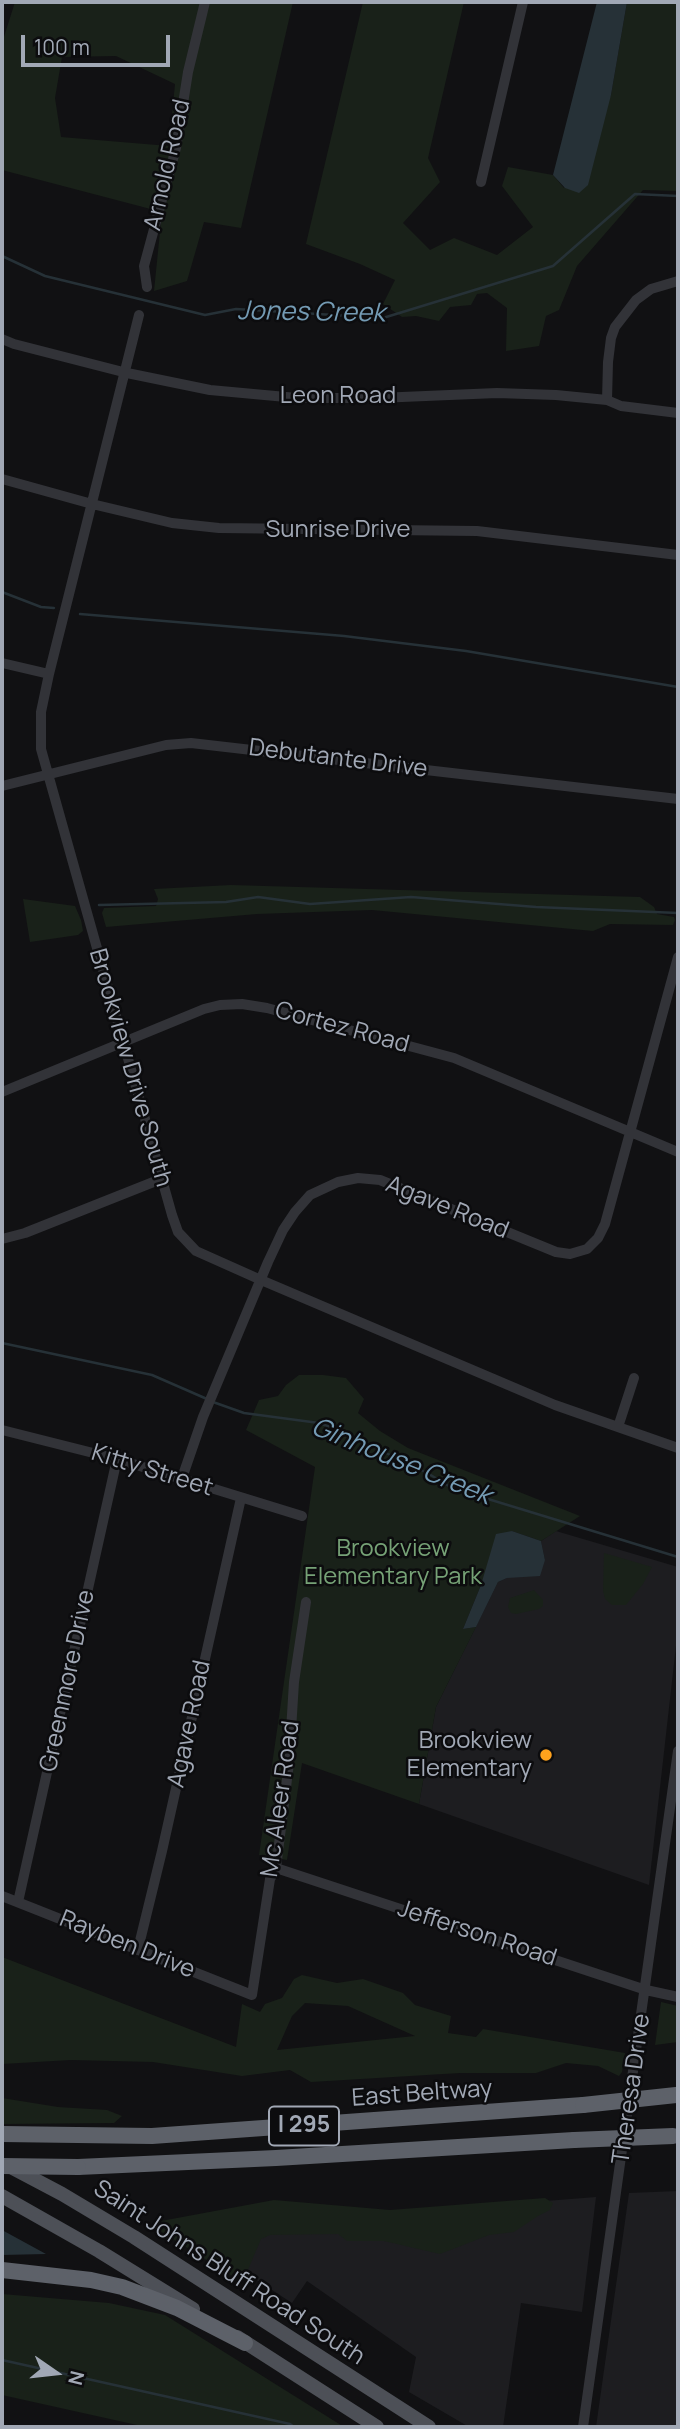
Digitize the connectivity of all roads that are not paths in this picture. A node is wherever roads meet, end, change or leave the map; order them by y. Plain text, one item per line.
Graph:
1 (205, 2) edge
2 (523, 2) edge
3 (481, 182) dead end
4 (678, 281) edge
5 (147, 287) dead end
6 (139, 315) dead end
7 (2, 339) edge
8 (127, 373) junction
9 (607, 400) junction
10 (678, 413) edge
11 (2, 479) edge
12 (92, 504) junction
13 (678, 555) edge
14 (2, 663) edge
15 (48, 674) junction
16 (50, 775) junction
17 (2, 786) edge
18 (678, 799) edge
19 (678, 957) edge
20 (673, 998) edge
21 (123, 1042) junction
22 (2, 1092) edge
23 (629, 1131) junction
24 (678, 1152) edge
25 (161, 1178) junction
26 (2, 1239) edge
27 (261, 1280) junction
28 (634, 1378) dead end
29 (618, 1427) junction
30 (2, 1430) edge
31 (678, 1448) edge
32 (117, 1459) junction
33 (182, 1478) junction
34 (241, 1498) junction
35 (302, 1516) dead end
36 (306, 1602) dead end
37 (678, 1751) edge
38 (674, 1818) edge
39 (276, 1868) junction
40 (2, 1896) edge
41 (18, 1902) junction
42 (138, 1949) junction
43 (646, 1990) junction
44 (252, 1995) joint
45 (678, 1997) edge
46 (678, 2095) edge
47 (2, 2134) edge
48 (676, 2136) edge
49 (2, 2164) edge
50 (2, 2196) edge
51 (2, 2270) edge
52 (245, 2343) junction
53 (377, 2427) edge
54 (429, 2427) edge
55 (583, 2427) edge

1 - 5 street, Arnold Road
2 - 3 street
4 - 9 street
6 - 8 street
7 - 8 street, Leon Road
8 - 9 street, Leon Road
8 - 12 street, Brookview Drive South
9 - 10 street, Leon Road
11 - 12 street, Sunrise Drive
12 - 13 street, Sunrise Drive
12 - 15 street, Brookview Drive South
14 - 15 street
15 - 16 street, Brookview Drive South
16 - 17 street, Debutante Drive
16 - 18 street, Debutante Drive
16 - 21 street, Brookview Drive South
19 - 20 street, Agave Road
20 - 23 street, Agave Road
21 - 22 street, Cortez Road
21 - 23 street, Cortez Road
21 - 25 street, Brookview Drive South
23 - 24 street, Cortez Road
23 - 27 street, Agave Road
25 - 26 street
25 - 27 street, Brookview Drive South
27 - 29 street, Brookview Drive South
27 - 33 street, Agave Road
28 - 29 street
29 - 31 street, Brookview Drive South
30 - 32 street, Kitty Street
32 - 33 street, Kitty Street
32 - 41 street, Greenmore Drive
33 - 34 street, Kitty Street
34 - 35 street, Kitty Street
34 - 42 street, Agave Road
36 - 39 street, Mc Aleer Road
37 - 38 street, Theresa Drive
38 - 43 street, Theresa Drive
39 - 43 street, Jefferson Road
39 - 44 street, Mc Aleer Road
40 - 41 street, Rayben Drive
41 - 42 street, Rayben Drive
42 - 44 street, Rayben Drive
43 - 45 street, Jefferson Road
43 - 55 street, Theresa Drive
46 - 47 highway, East Beltway / I 295, bridge
48 - 49 highway, I 295, bridge
49 - 54 main road, Saint Johns Bluff Road South
50 - 52 main road, Saint Johns Bluff Road South
51 - 52 highway
52 - 53 main road, Saint Johns Bluff Road South

